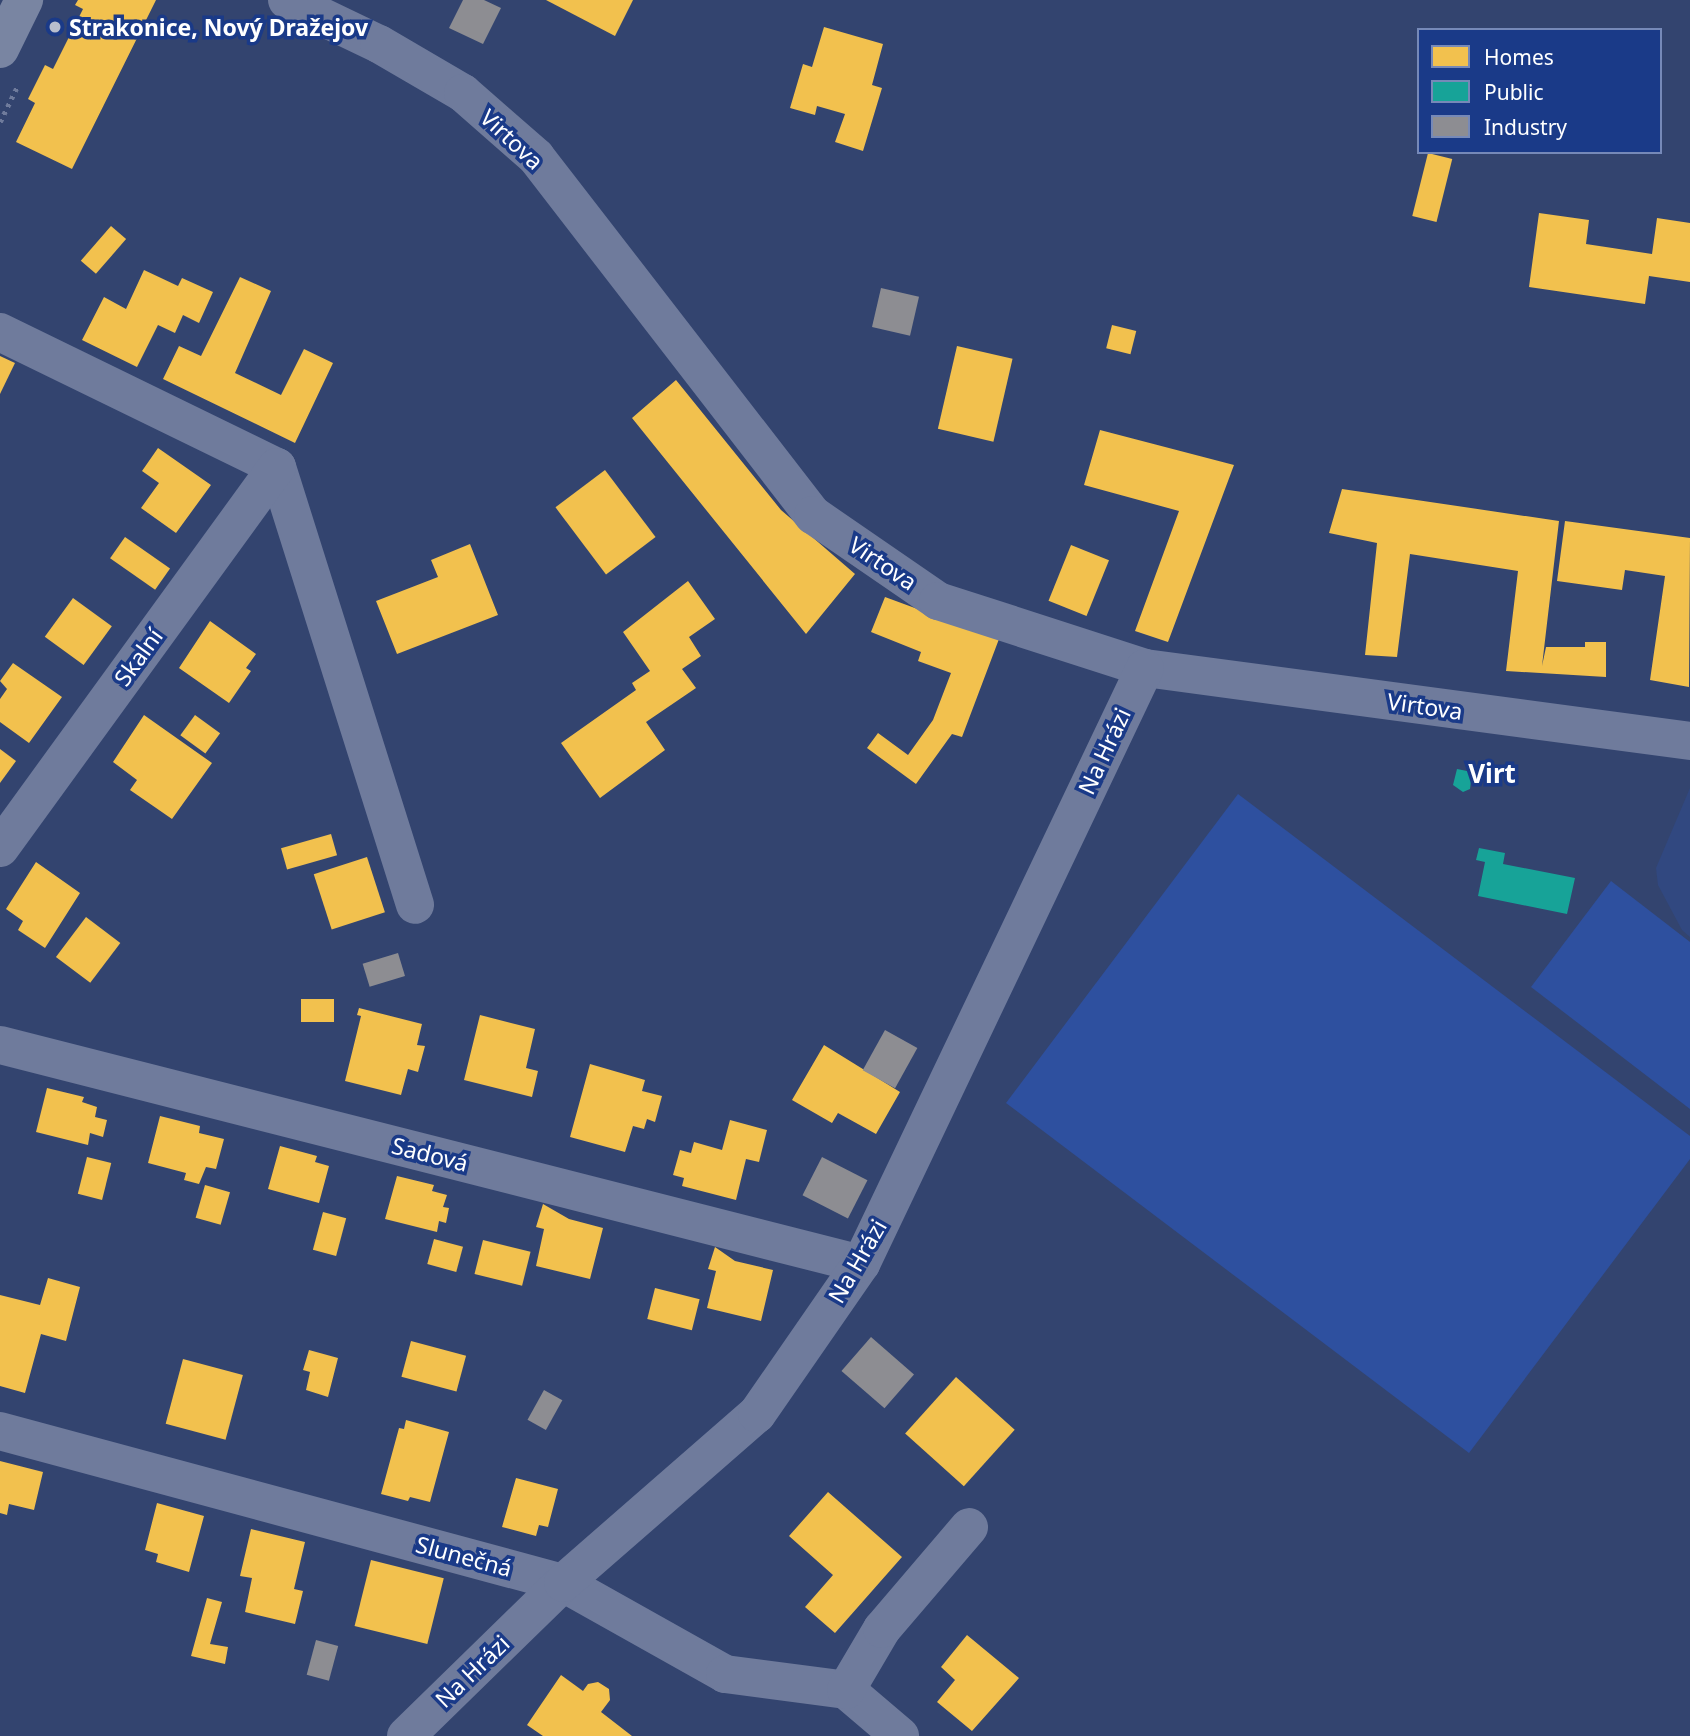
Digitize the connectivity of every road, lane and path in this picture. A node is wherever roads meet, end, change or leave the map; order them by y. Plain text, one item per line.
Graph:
1 (24, 0) edge
2 (287, 0) edge
3 (0, 49) edge
4 (0, 332) edge
5 (277, 467) junction
6 (1144, 668) junction
7 (1690, 741) edge
8 (0, 848) edge
9 (415, 905) dead end
10 (0, 1045) edge
11 (861, 1264) junction
12 (0, 1431) edge
13 (969, 1527) dead end
14 (564, 1583) junction
15 (846, 1690) junction
16 (406, 1736) edge
17 (900, 1736) edge

1 - 3 main road
2 - 6 street, Virtova
4 - 5 street
5 - 8 street, Skalní
5 - 9 street
6 - 7 street, Virtova
6 - 11 street, Na Hrázi
10 - 11 street, Sadová
11 - 14 street, Na Hrázi
12 - 14 street, Slunečná
13 - 15 street
14 - 15 street, Slunečná
14 - 16 street, Na Hrázi
15 - 17 street

